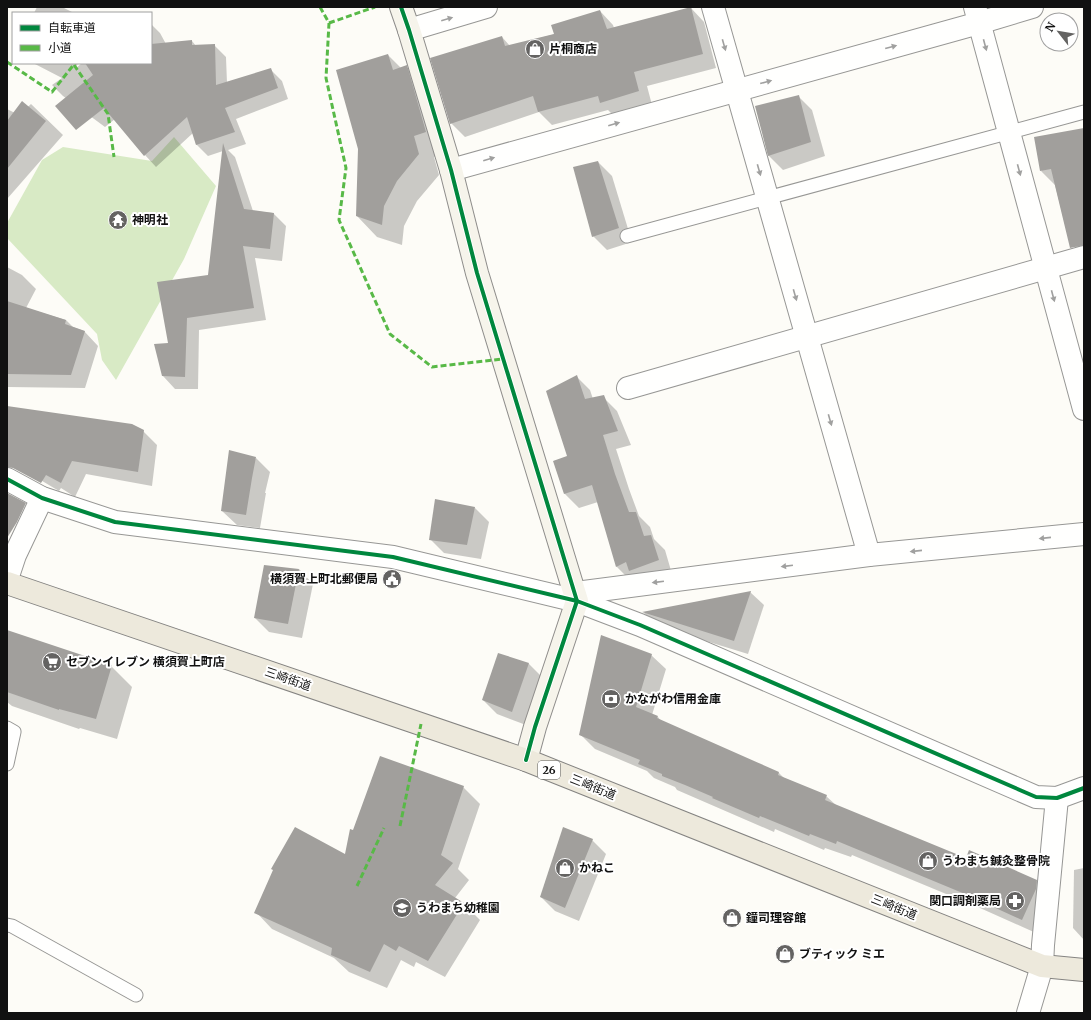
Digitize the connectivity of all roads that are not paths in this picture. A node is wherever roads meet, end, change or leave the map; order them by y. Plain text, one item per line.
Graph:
1 (401, 7) edge
2 (486, 7) edge
3 (713, 7) edge
4 (1032, 7) edge
5 (977, 15) edge
6 (409, 30) junction
7 (736, 90) junction
8 (1084, 112) edge
9 (1009, 132) junction
10 (451, 170) junction
11 (767, 198) junction
12 (628, 236) dead end
13 (1084, 257) edge
14 (1045, 268) junction
15 (807, 337) junction
16 (628, 388) dead end
17 (1084, 409) edge
18 (7, 479) edge
19 (42, 498) junction
20 (1084, 534) edge
21 (869, 555) junction
22 (7, 579) edge
23 (7, 583) edge
24 (576, 597) junction
25 (7, 728) edge
26 (526, 760) junction
27 (7, 764) edge
28 (1084, 788) edge
29 (1057, 798) junction
30 (7, 925) edge
31 (1042, 966) junction
32 (1084, 970) edge
33 (136, 995) dead end
34 (1028, 1013) edge

1 - 6 street
6 -> 2 street
3 -> 7 street
4 - 5 street
7 -> 5 street
5 -> 9 street
6 - 10 street
10 -> 7 street
7 -> 11 street
8 - 9 lane
9 - 11 lane
9 -> 14 street
10 - 24 street
11 - 12 lane
11 -> 15 street
13 - 14 street
14 - 15 street
14 -> 17 street
15 - 16 street
15 -> 21 street
18 - 19 street
19 - 22 street
19 - 24 street
20 -> 21 street
21 -> 24 street
23 - 26 main road, 三崎街道 / 26
24 - 26 street
24 - 29 street
25 - 27 lane
26 - 31 main road, 三崎街道 / 26
28 - 29 street
29 - 31 street
30 - 33 lane
31 - 32 main road, 三崎街道 / 26
31 - 34 street

